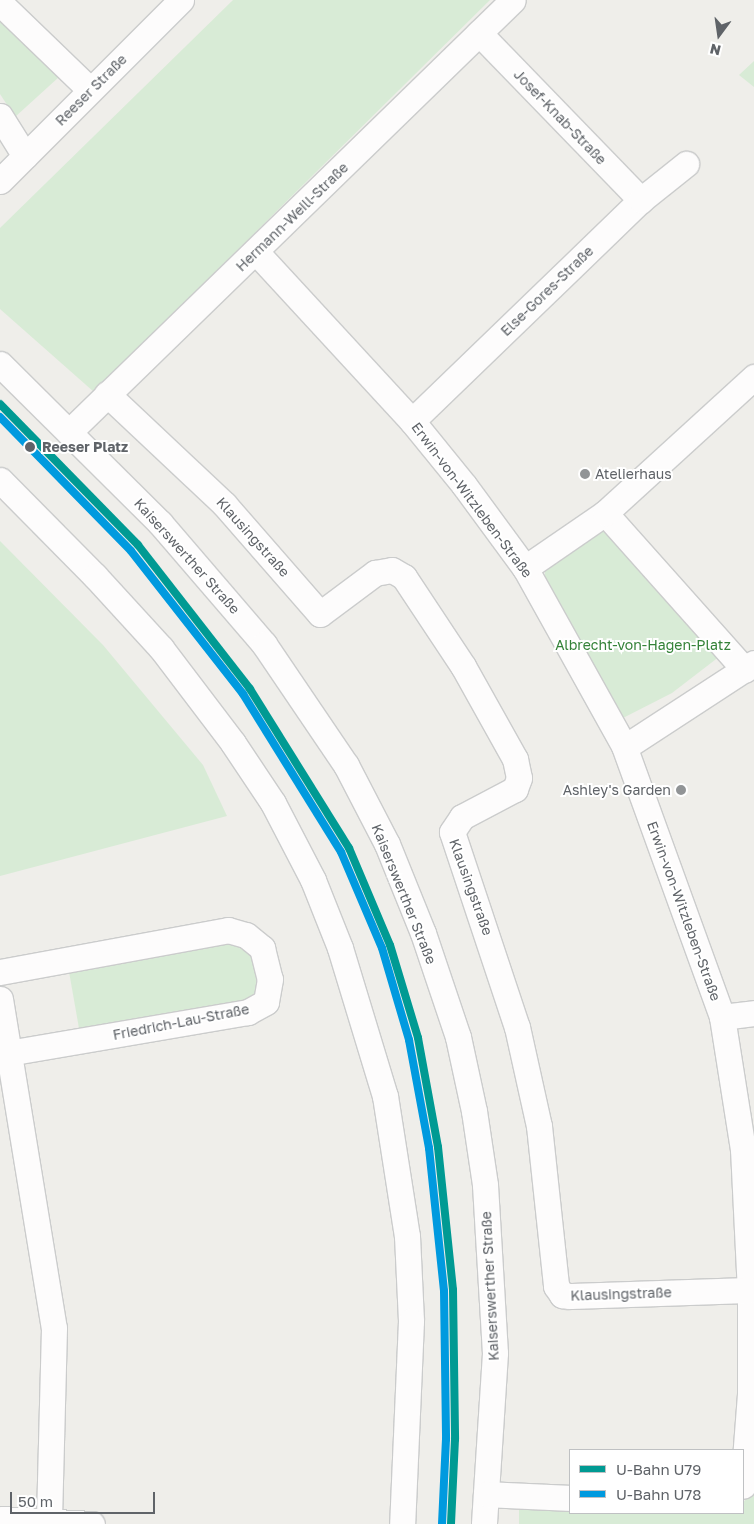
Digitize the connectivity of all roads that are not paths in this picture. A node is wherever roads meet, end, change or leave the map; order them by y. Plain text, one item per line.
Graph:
1 (181, 0) edge
2 (513, 0) edge
3 (0, 3) edge
4 (479, 33) junction
5 (90, 90) junction
6 (0, 116) edge
7 (25, 156) junction
8 (686, 164) dead end
9 (0, 181) edge
10 (641, 200) junction
11 (256, 252) junction
12 (0, 364) edge
13 (754, 377) edge
14 (107, 394) junction
15 (412, 420) junction
16 (69, 432) junction
17 (0, 480) edge
18 (605, 513) junction
19 (525, 568) junction
20 (751, 668) edge
21 (625, 747) junction
22 (0, 972) edge
23 (0, 999) edge
24 (754, 1013) edge
25 (722, 1017) junction
26 (9, 1053) junction
27 (752, 1300) edge
28 (744, 1473) edge
29 (486, 1494) junction
30 (569, 1498) edge
31 (0, 1519) edge
32 (49, 1522) junction
33 (92, 1524) edge
34 (402, 1524) edge
35 (484, 1524) edge

1 - 5 street, Reeser Straße
2 - 4 street, Hermann-Weill-Straße
3 - 5 street
4 - 10 street, Josef-Knab-Straße
4 - 11 street, Hermann-Weill-Straße
5 - 7 street, Reeser Straße
6 - 7 street
7 - 9 street, Reeser Straße
8 - 10 street, Else-Gores-Straße
10 - 15 street, Else-Gores-Straße
11 - 14 street, Hermann-Weill-Straße
11 - 15 street, Erwin-von-Witzleben-Straße
12 - 16 street, Kaiserswerther Straße
13 - 18 street
14 - 16 street, Hermann-Weill-Straße
14 - 27 street, Klausingstraße
15 - 19 street, Erwin-von-Witzleben-Straße
16 - 29 street, Kaiserswerther Straße
17 - 34 street
18 - 19 street
18 - 20 street
19 - 21 street, Erwin-von-Witzleben-Straße
20 - 21 street
21 - 25 street, Erwin-von-Witzleben-Straße
22 - 26 street, Friedrich-Lau-Straße
23 - 26 street
24 - 25 street
25 - 27 street, Erwin-von-Witzleben-Straße
26 - 32 street
27 - 28 street, Erwin-von-Witzleben-Straße
29 - 30 street
29 - 35 street, Kaiserswerther Straße
31 - 32 street
32 - 33 street

